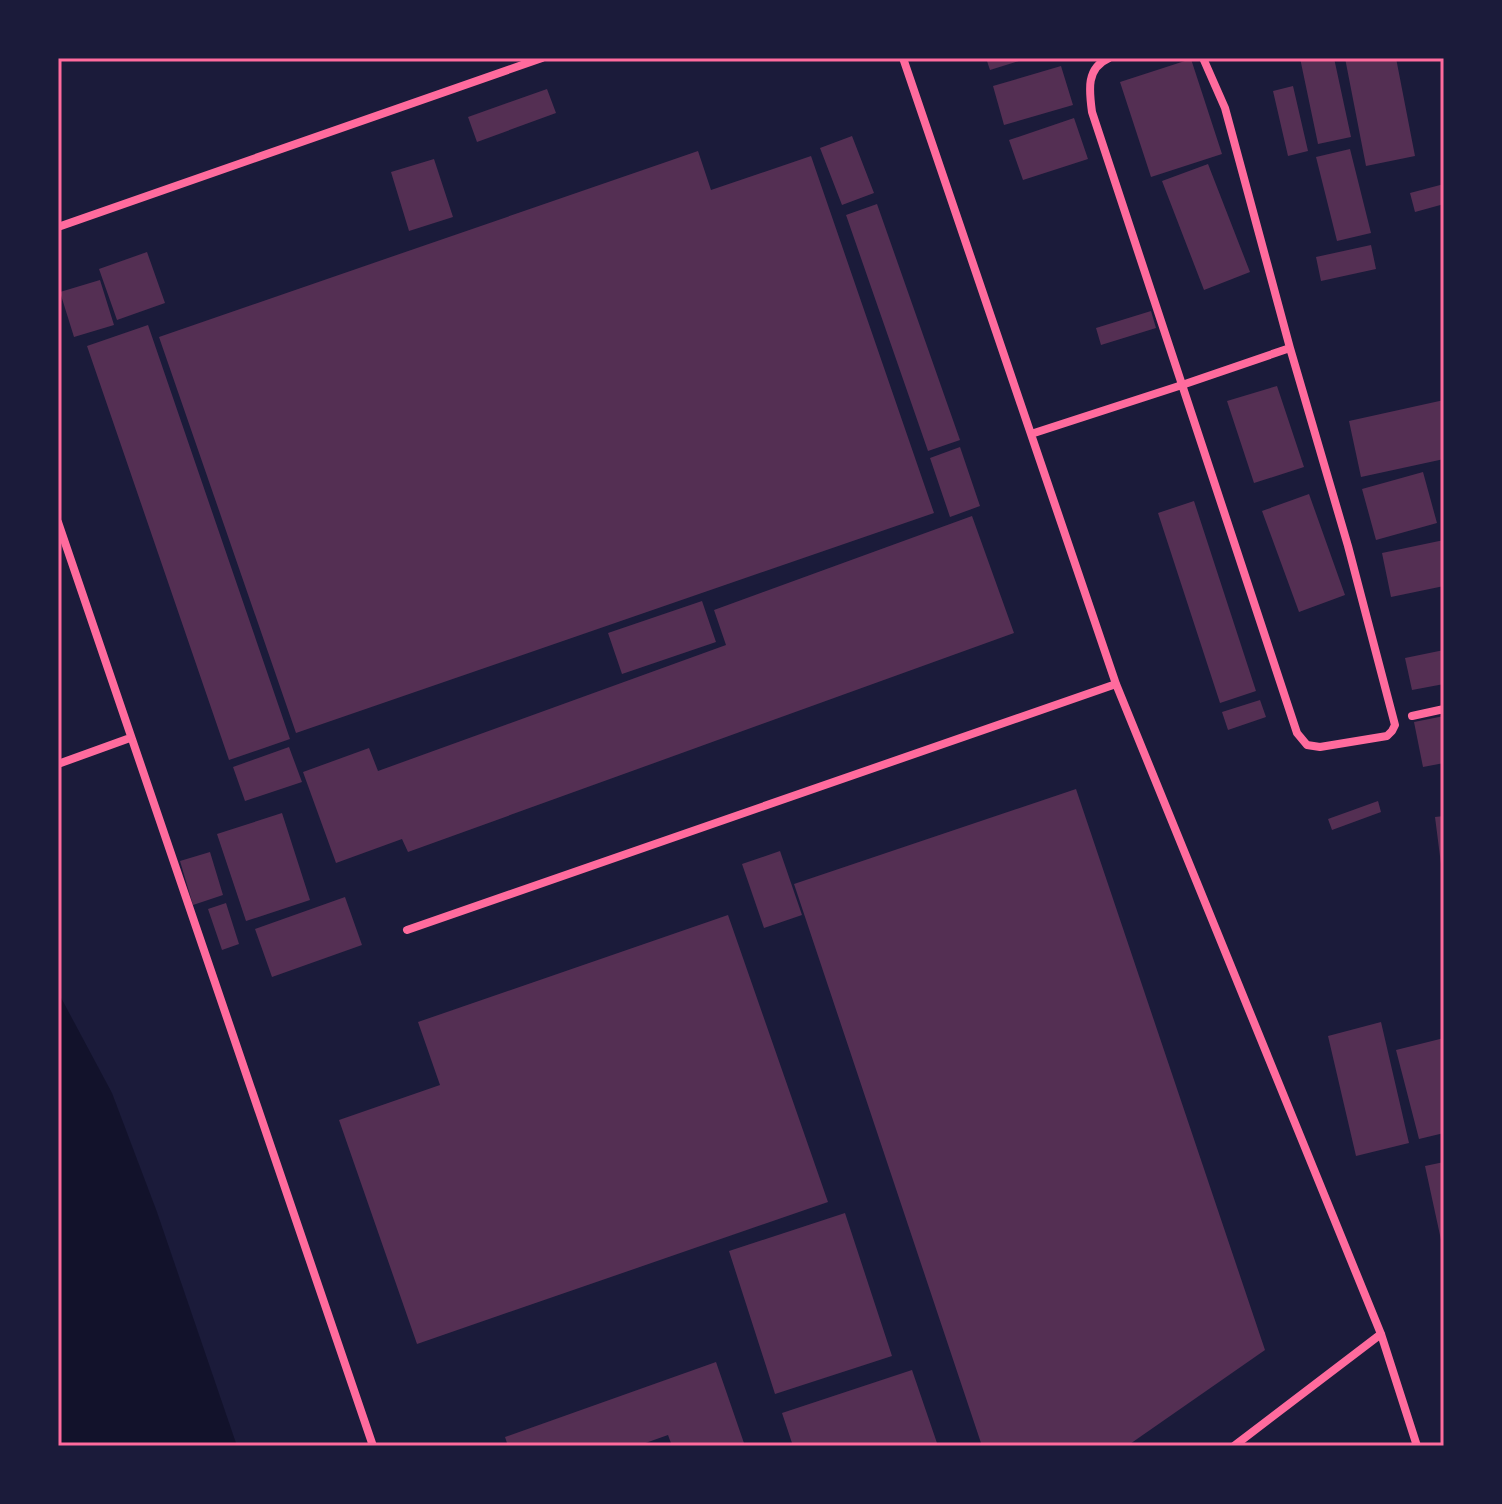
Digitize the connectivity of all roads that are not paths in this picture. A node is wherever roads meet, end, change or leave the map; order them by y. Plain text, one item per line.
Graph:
1 (542, 58) edge
2 (903, 58) edge
3 (1109, 58) edge
4 (1203, 58) edge
5 (58, 227) edge
6 (1290, 348) junction
7 (1182, 385) junction
8 (1031, 434) junction
9 (58, 522) edge
10 (1116, 684) junction
11 (1444, 709) edge
12 (1412, 716) dead end
13 (130, 738) junction
14 (58, 764) edge
15 (407, 930) dead end
16 (1381, 1334) junction
17 (373, 1446) edge
18 (1234, 1446) edge
19 (1417, 1446) edge

1 - 5 street
2 - 8 street
3 - 7 street
4 - 6 street
6 - 7 street
6 - 7 street
7 - 8 street
8 - 10 street
9 - 13 street
10 - 15 street
10 - 16 street
11 - 12 street
13 - 14 street
13 - 17 street
16 - 18 street
16 - 19 street

